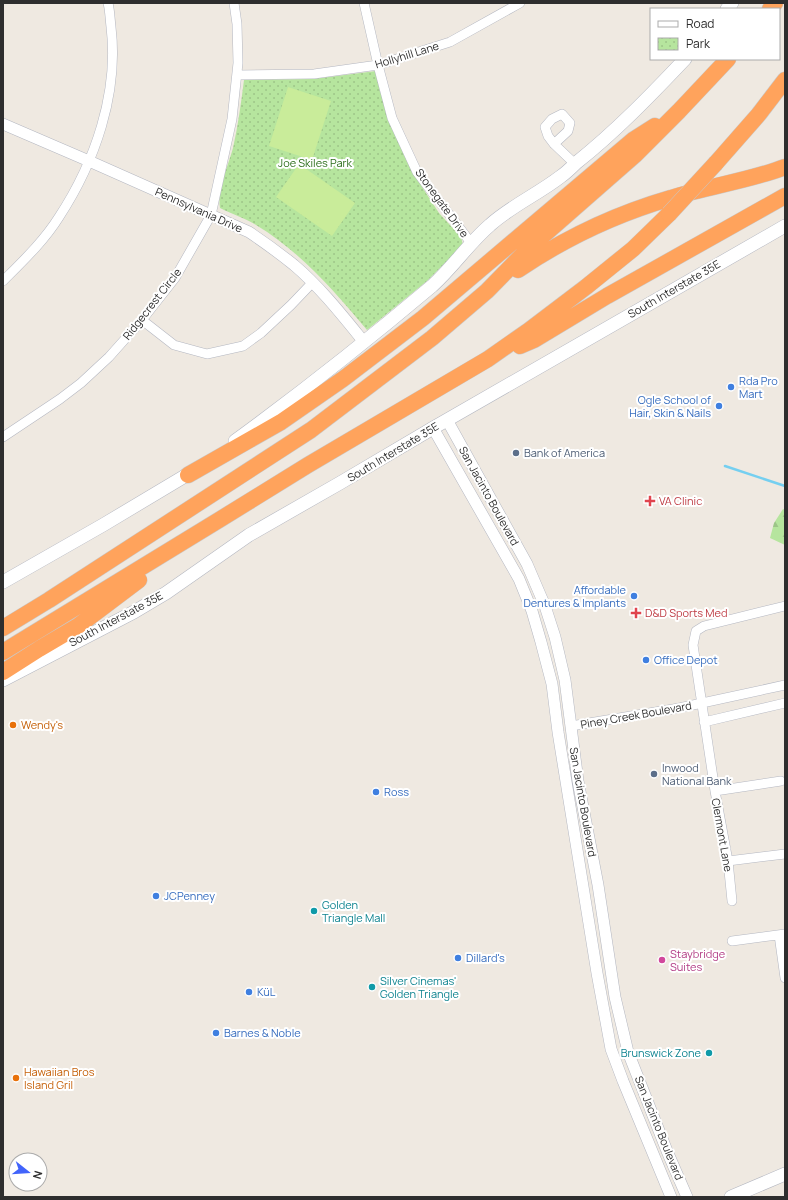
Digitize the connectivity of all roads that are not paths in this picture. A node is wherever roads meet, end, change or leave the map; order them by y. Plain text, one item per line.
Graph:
1 (108, 3) edge
2 (234, 3) edge
3 (364, 3) edge
4 (519, 3) edge
5 (684, 60) edge
6 (727, 60) edge
7 (378, 65) junction
8 (237, 75) junction
9 (785, 80) edge
10 (679, 111) junction
11 (3, 124) edge
12 (554, 144) dead end
13 (89, 161) junction
14 (575, 164) junction
15 (785, 167) edge
16 (785, 196) edge
17 (211, 215) junction
18 (785, 226) edge
19 (471, 243) junction
20 (3, 281) edge
21 (312, 283) junction
22 (487, 291) junction
23 (142, 320) junction
24 (364, 342) junction
25 (488, 359) junction
26 (448, 420) junction
27 (433, 428) junction
28 (3, 437) edge
29 (188, 475) junction
30 (219, 520) junction
31 (3, 582) edge
32 (545, 606) junction
33 (785, 606) edge
34 (532, 611) junction
35 (3, 628) edge
36 (3, 652) edge
37 (3, 672) edge
38 (3, 680) edge
39 (785, 684) edge
40 (702, 703) junction
41 (785, 703) edge
42 (704, 722) junction
43 (571, 726) junction
44 (558, 732) junction
45 (573, 742) junction
46 (560, 744) junction
47 (781, 781) dead end
48 (715, 791) junction
49 (785, 854) edge
50 (728, 861) junction
51 (732, 901) dead end
52 (602, 915) junction
53 (588, 918) junction
54 (782, 934) edge
55 (732, 942) dead end
56 (785, 978) edge
57 (638, 1117) junction
58 (654, 1118) junction
59 (643, 1129) junction
60 (785, 1174) edge
61 (671, 1197) edge
62 (687, 1197) edge
63 (731, 1197) edge

1 - 13 street
2 - 8 street, Ridgecrest Circle
3 - 7 street, Stonegate Drive
4 - 7 street, Hollyhill Lane
5 - 14 main road
6 - 10 highway
7 - 8 street, Hollyhill Lane
7 - 19 street, Stonegate Drive
8 - 17 street, Ridgecrest Circle
9 - 25 highway, bridge
10 - 22 highway
10 - 29 highway
11 - 13 street, Pennsylvania Drive
12 - 14 street
13 - 17 street, Pennsylvania Drive
13 - 20 street
14 - 19 main road
15 - 22 highway
16 - 25 highway
17 - 21 street, Pennsylvania Drive
17 - 23 street, Ridgecrest Circle
18 - 26 main road, South Interstate 35E
19 - 24 main road
21 - 23 street
21 - 24 street, Pennsylvania Drive
22 - 35 highway
23 - 28 street, Ridgecrest Circle
24 - 29 main road
25 - 30 highway
26 - 27 main road, South Interstate 35E
26 - 32 street, San Jacinto Boulevard
27 - 34 street, San Jacinto Boulevard
27 - 38 main road, South Interstate 35E
29 - 31 main road
30 - 36 highway
30 - 37 highway
32 - 34 street
32 - 43 street, San Jacinto Boulevard
33 - 40 street, Clermont Lane
34 - 44 street, San Jacinto Boulevard
39 - 40 street
40 - 42 street, Clermont Lane
40 - 43 street, Piney Creek Boulevard
41 - 42 street
42 - 48 street, Clermont Lane
43 - 44 street
43 - 45 street, San Jacinto Boulevard
44 - 46 street, San Jacinto Boulevard
45 - 46 street
45 - 52 street, San Jacinto Boulevard
46 - 53 street, San Jacinto Boulevard
47 - 48 street
48 - 50 street, Clermont Lane
49 - 50 street
50 - 51 street, Clermont Lane
52 - 53 street
52 - 58 street, San Jacinto Boulevard
53 - 57 street, San Jacinto Boulevard
54 - 55 street
54 - 56 street
57 - 58 street
57 - 59 street, San Jacinto Boulevard
58 - 59 street
58 - 62 street, San Jacinto Boulevard
59 - 61 street, San Jacinto Boulevard
60 - 63 main road

